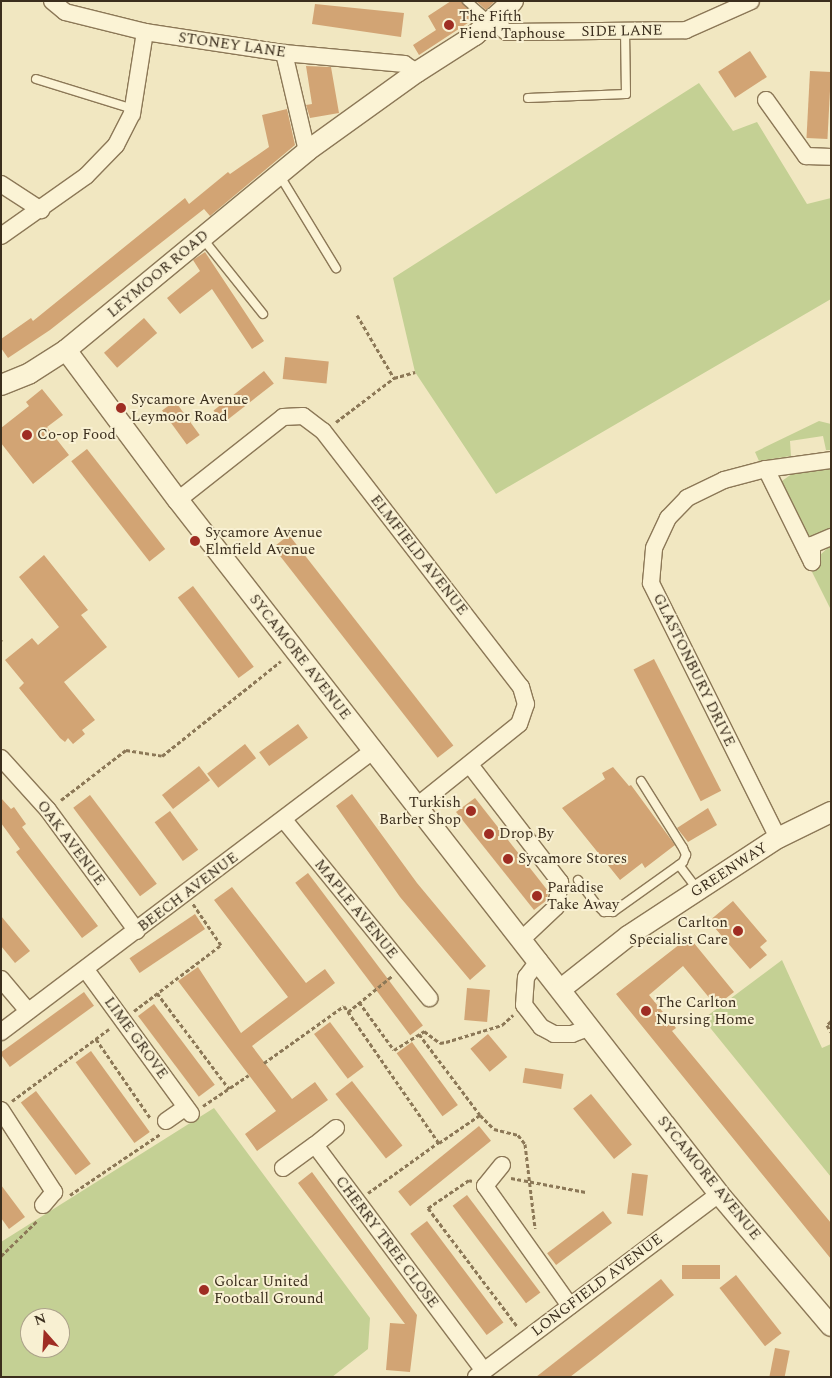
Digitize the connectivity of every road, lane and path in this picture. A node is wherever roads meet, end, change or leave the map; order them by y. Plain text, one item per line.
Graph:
1 (52, 1) edge
2 (466, 1) edge
3 (513, 1) edge
4 (751, 1) edge
5 (491, 21) junction
6 (625, 31) junction
7 (145, 32) junction
8 (284, 53) junction
9 (412, 76) junction
10 (36, 79) dead end
11 (528, 98) dead end
12 (766, 100) dead end
13 (133, 109) junction
14 (307, 152) junction
15 (831, 157) edge
16 (280, 174) junction
17 (1, 184) edge
18 (41, 210) junction
19 (1, 236) edge
20 (202, 238) junction
21 (336, 268) dead end
22 (263, 314) dead end
23 (357, 315) dead end
24 (66, 350) junction
25 (414, 372) dead end
26 (394, 378) junction
27 (1, 385) edge
28 (323, 431) junction
29 (831, 460) edge
30 (766, 469) junction
31 (178, 500) junction
32 (831, 537) edge
33 (295, 650) junction
34 (373, 751) junction
35 (1, 758) edge
36 (470, 765) junction
37 (641, 781) dead end
38 (417, 806) junction
39 (48, 810) junction
40 (831, 812) edge
41 (284, 820) junction
42 (778, 838) junction
43 (679, 865) junction
44 (578, 880) dead end
45 (698, 890) junction
46 (186, 894) junction
47 (137, 931) junction
48 (523, 938) junction
49 (539, 960) junction
50 (403, 967) junction
51 (86, 970) junction
52 (1, 979) edge
53 (561, 989) junction
54 (157, 994) junction
55 (429, 998) dead end
56 (359, 1002) junction
57 (524, 1006) junction
58 (28, 1011) junction
59 (348, 1012) junction
60 (122, 1020) junction
61 (831, 1021) edge
62 (590, 1027) junction
63 (1, 1032) edge
64 (831, 1032) edge
65 (419, 1034) junction
66 (96, 1039) junction
67 (264, 1063) dead end
68 (249, 1075) dead end
69 (229, 1089) junction
70 (5, 1107) edge
71 (189, 1110) junction
72 (480, 1115) junction
73 (164, 1127) junction
74 (336, 1128) dead end
75 (439, 1142) junction
76 (315, 1145) junction
77 (501, 1166) joint
78 (283, 1168) dead end
79 (528, 1181) junction
80 (485, 1186) junction
81 (586, 1192) dead end
82 (719, 1194) junction
83 (63, 1200) dead end
84 (357, 1201) junction
85 (43, 1210) joint
86 (531, 1251) junction
87 (1, 1256) edge
88 (570, 1306) junction
89 (831, 1326) edge
90 (527, 1338) junction
91 (480, 1374) edge

1 - 7 street, STONEY LANE
2 - 5 lane
3 - 5 street, LEYMOOR ROAD
4 - 6 street, SIDE LANE
5 - 6 street, SIDE LANE
5 - 9 street, LEYMOOR ROAD
6 - 11 lane
7 - 8 street, STONEY LANE
7 - 13 street
8 - 9 street, STONEY LANE
8 - 14 street
9 - 14 street, LEYMOOR ROAD
10 - 13 lane
12 - 15 street
13 - 18 street
14 - 16 street, LEYMOOR ROAD
16 - 20 street, LEYMOOR ROAD
16 - 21 lane
17 - 18 street
18 - 19 street
20 - 22 lane
20 - 24 street, LEYMOOR ROAD
23 - 26 path
24 - 27 street, LEYMOOR ROAD
24 - 31 street, SYCAMORE AVENUE
25 - 26 path
26 - 28 path
28 - 31 street, ELMFIELD AVENUE
28 - 36 street, ELMFIELD AVENUE
29 - 30 street, GLASTONBURY DRIVE
30 - 32 street
30 - 42 street, GLASTONBURY DRIVE
31 - 33 street, SYCAMORE AVENUE
33 - 34 street, SYCAMORE AVENUE
33 - 39 path
34 - 38 street, SYCAMORE AVENUE
34 - 41 street, BEECH AVENUE
35 - 39 street, OAK AVENUE
36 - 38 street, ELMFIELD AVENUE
36 - 48 street
37 - 43 lane
38 - 48 street, SYCAMORE AVENUE
39 - 47 street, OAK AVENUE
40 - 42 street, GREENWAY
41 - 46 street, BEECH AVENUE
41 - 50 street, MAPLE AVENUE
42 - 45 street, GREENWAY
43 - 44 lane
43 - 45 lane
45 - 53 street, GREENWAY
46 - 47 street, BEECH AVENUE
46 - 54 path
47 - 51 street, BEECH AVENUE
48 - 49 street, SYCAMORE AVENUE
49 - 53 street, SYCAMORE AVENUE
49 - 57 street
50 - 55 street, MAPLE AVENUE
50 - 56 path
51 - 58 street, BEECH AVENUE
51 - 60 street, LIME GROVE
52 - 58 street
53 - 62 street, SYCAMORE AVENUE
54 - 60 path
54 - 69 path
56 - 59 path
56 - 65 path
57 - 62 street
57 - 65 path
58 - 63 street, BEECH AVENUE
59 - 67 path
59 - 75 path
60 - 66 path
60 - 71 street, LIME GROVE
61 - 64 path
62 - 82 street, SYCAMORE AVENUE
65 - 72 path
66 - 70 path
66 - 73 path
68 - 69 path
69 - 71 path
70 - 85 street
71 - 73 street
71 - 73 path
72 - 75 path
72 - 79 path
73 - 83 path
74 - 76 street
75 - 84 path
76 - 78 street
76 - 84 street, CHERRY TREE CLOSE
77 - 79 path
77 - 80 street
79 - 81 path
79 - 86 path
80 - 86 street
80 - 90 path
82 - 88 street, LONGFIELD AVENUE
82 - 89 street, SYCAMORE AVENUE
84 - 91 street, CHERRY TREE CLOSE
85 - 87 path
86 - 88 street
88 - 90 street, LONGFIELD AVENUE
90 - 91 street, LONGFIELD AVENUE

